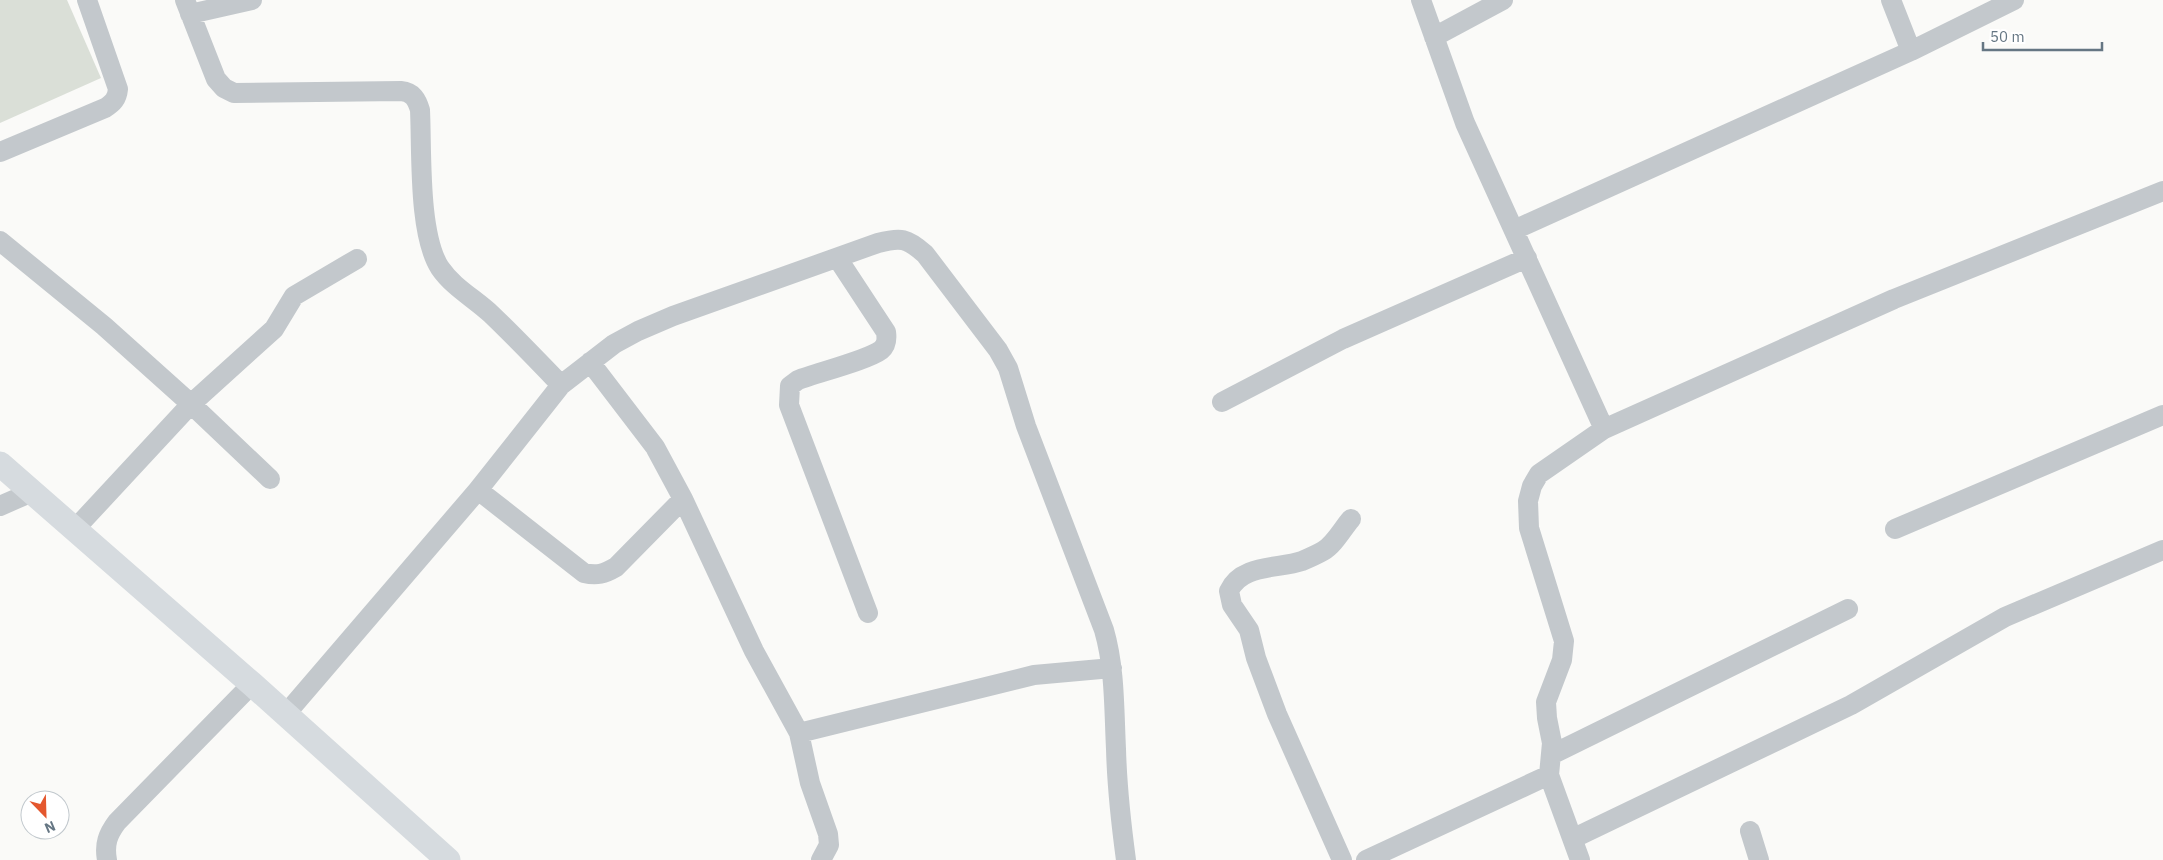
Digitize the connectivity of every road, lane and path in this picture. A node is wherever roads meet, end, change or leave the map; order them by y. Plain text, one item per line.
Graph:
1 (87, 0) edge
2 (252, 0) edge
3 (1421, 0) edge
4 (1502, 0) edge
5 (1891, 0) edge
6 (2014, 0) edge
7 (187, 7) edge
8 (1434, 37) junction
9 (1911, 50) junction
10 (0, 152) edge
11 (2163, 190) edge
12 (1514, 230) junction
13 (0, 241) edge
14 (1527, 258) junction
15 (358, 259) dead end
16 (838, 259) junction
17 (590, 362) junction
18 (561, 384) junction
19 (1222, 402) dead end
20 (191, 404) junction
21 (2163, 416) edge
22 (1604, 429) junction
23 (0, 464) edge
24 (270, 479) dead end
25 (478, 490) junction
26 (32, 492) junction
27 (683, 498) junction
28 (0, 506) edge
29 (1351, 519) dead end
30 (1895, 529) dead end
31 (74, 530) junction
32 (2163, 550) edge
33 (1848, 609) dead end
34 (868, 613) dead end
35 (1112, 668) junction
36 (252, 684) junction
37 (285, 715) junction
38 (799, 733) junction
39 (1551, 754) junction
40 (1550, 775) junction
41 (1750, 831) dead end
42 (1574, 838) junction
43 (107, 860) edge
44 (448, 860) edge
45 (822, 860) edge
46 (1126, 860) edge
47 (1342, 860) edge
48 (1366, 860) edge
49 (1580, 860) edge
50 (1759, 860) edge

1 - 10 street
2 - 7 street
3 - 8 street
4 - 8 street
5 - 9 street
6 - 9 street
7 - 18 street
8 - 12 street
9 - 12 street
11 - 22 street
12 - 14 street
13 - 20 street
14 - 19 street
14 - 22 street
15 - 20 street
16 - 17 street
16 - 34 street
16 - 35 street
17 - 18 street
17 - 27 street
18 - 25 street
20 - 24 street
20 - 31 street
21 - 30 street
22 - 39 street
23 - 26 main road
25 - 27 street
25 - 37 street
26 - 28 street
26 - 31 main road
27 - 38 street
29 - 47 street
31 - 36 main road
32 - 42 street
33 - 39 street
35 - 38 street
35 - 46 street
36 - 37 main road
36 - 43 street
37 - 44 main road
38 - 45 street
39 - 40 street
40 - 42 street
40 - 48 street
41 - 50 street
42 - 49 street

